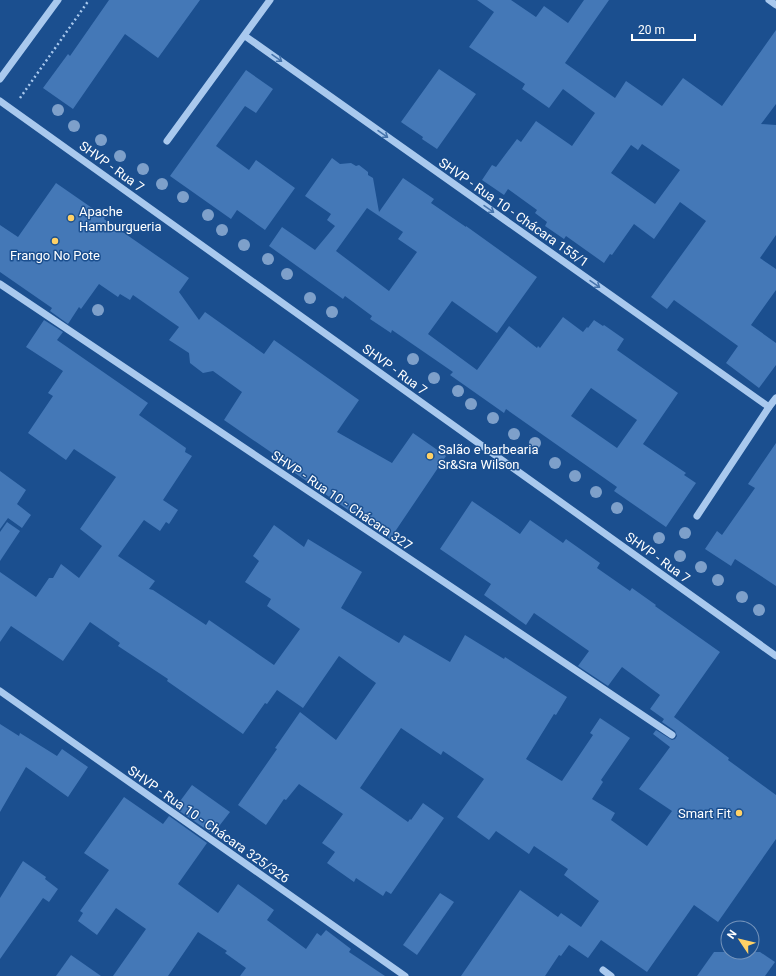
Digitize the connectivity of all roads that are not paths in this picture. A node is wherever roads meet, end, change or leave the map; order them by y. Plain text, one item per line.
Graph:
1 (58, 0) edge
2 (270, 0) edge
3 (769, 0) edge
4 (776, 5) edge
5 (245, 36) junction
6 (0, 79) edge
7 (0, 101) edge
8 (167, 141) dead end
9 (0, 284) edge
10 (776, 398) edge
11 (769, 407) junction
12 (696, 516) dead end
13 (776, 656) edge
14 (0, 691) edge
15 (672, 735) dead end
16 (603, 970) dead end
17 (405, 976) edge
18 (611, 976) edge

1 - 6 street
2 - 5 street
3 - 4 street
5 - 8 street
5 -> 11 street, SHVP - Rua 10 - Chácara 155/1
7 - 13 street, SHVP - Rua 7
9 - 15 street, SHVP - Rua 10 - Chácara 327
10 - 11 street
11 - 12 street
14 - 17 street, SHVP - Rua 10 - Chácara 325/326
16 - 18 street

